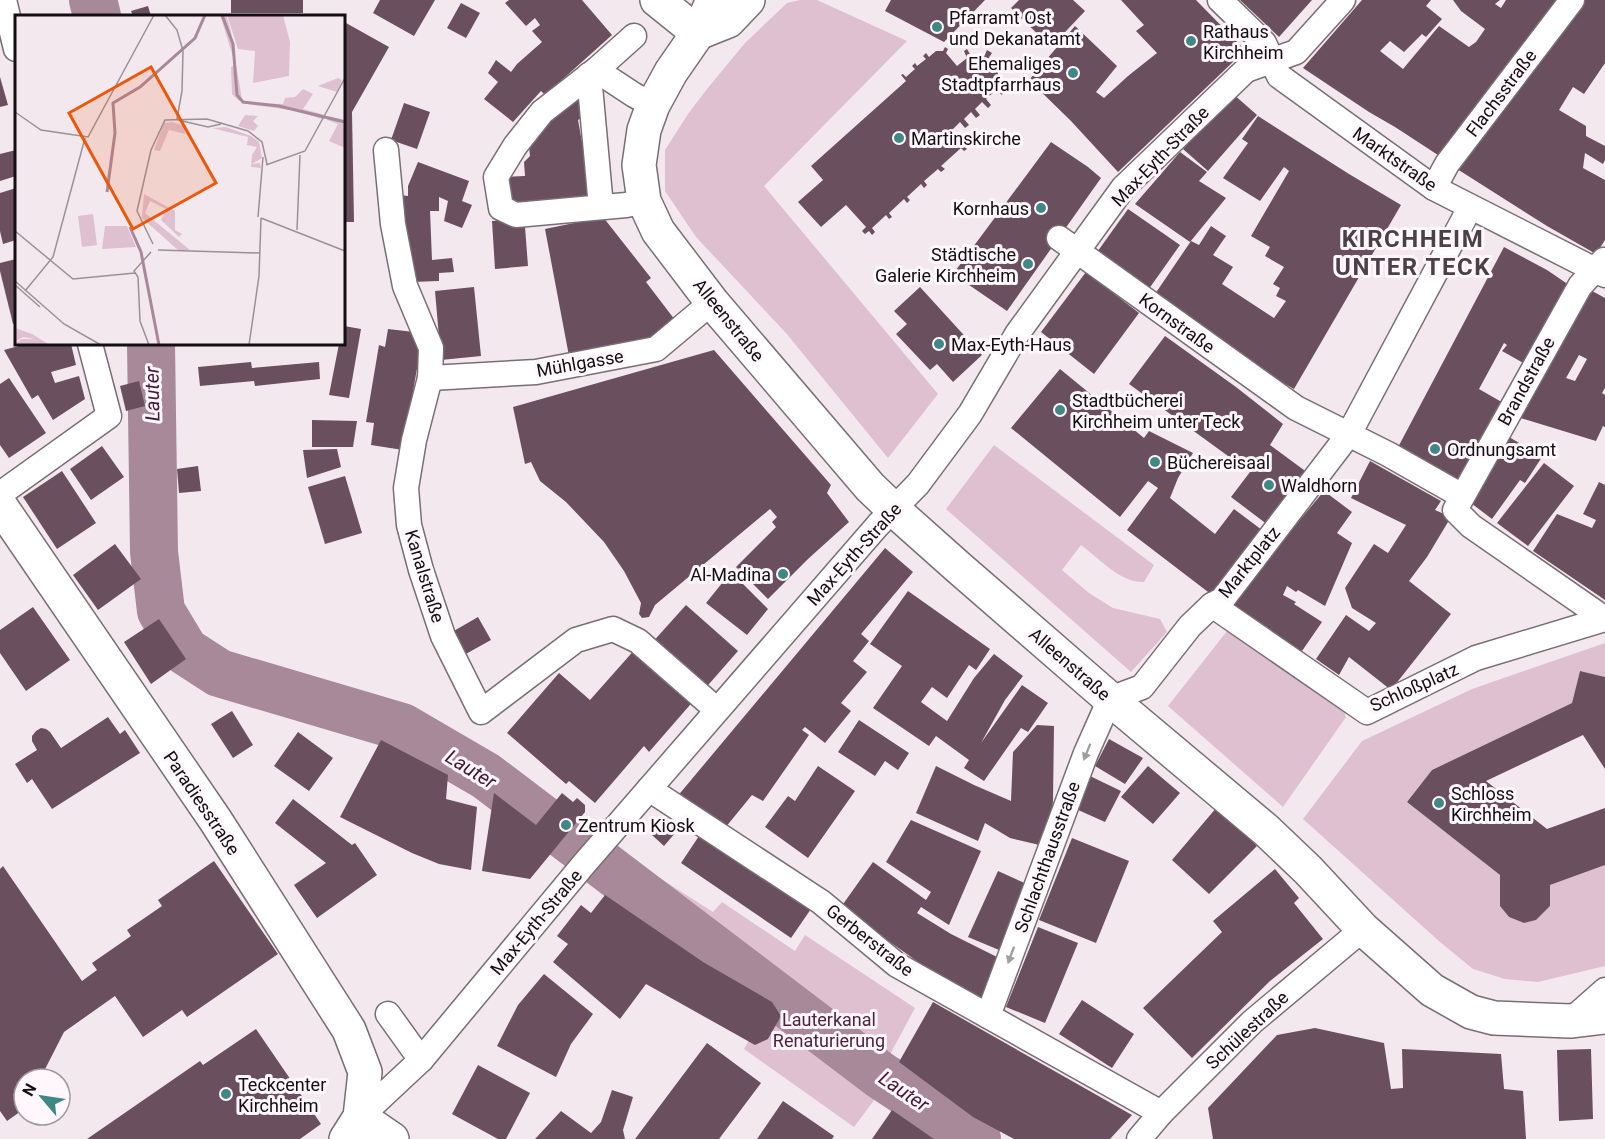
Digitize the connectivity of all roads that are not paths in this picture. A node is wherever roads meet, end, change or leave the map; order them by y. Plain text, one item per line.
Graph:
1 (4, 0) edge
2 (657, 0) edge
3 (712, 0) edge
4 (748, 0) edge
5 (1220, 0) edge
6 (1343, 0) edge
7 (1572, 0) edge
8 (698, 33) junction
9 (634, 36) dead end
10 (15, 45) edge
11 (1272, 61) junction
12 (593, 73) junction
13 (653, 105) junction
14 (386, 150) dead end
15 (1434, 188) junction
16 (644, 201) junction
17 (1467, 206) junction
18 (601, 207) junction
19 (1068, 245) junction
20 (1602, 268) edge
21 (712, 302) junction
22 (90, 345) edge
23 (430, 378) junction
24 (1349, 434) junction
25 (0, 494) edge
26 (1462, 496) junction
27 (0, 505) edge
28 (894, 510) junction
29 (1212, 605) junction
30 (1605, 619) edge
31 (1110, 699) junction
32 (717, 710) junction
33 (649, 789) junction
34 (1363, 929) junction
35 (1605, 990) edge
36 (388, 1014) dead end
37 (988, 1016) junction
38 (1605, 1017) edge
39 (1570, 1021) junction
40 (421, 1060) junction
41 (1161, 1113) junction
42 (353, 1128) edge
43 (392, 1139) edge
44 (1139, 1139) edge

1 - 10 street
2 - 8 street
3 - 8 street, Alleenstraße
4 - 8 street
5 - 11 street, Marktstraße
6 - 11 street, Max-Eyth-Straße
7 - 15 street, Flachsstraße
8 - 13 street, Alleenstraße
9 - 12 street
11 - 15 street, Marktstraße
11 - 19 street, Max-Eyth-Straße
12 - 13 street
12 - 18 street
12 - 18 street
13 - 16 street, Alleenstraße
14 - 23 street, Kanalstraße
15 - 17 street, Marktstraße
16 - 18 street
16 - 21 street, Alleenstraße
17 - 20 street, Marktstraße
17 - 24 street, Marktplatz
19 - 24 street, Kornstraße
19 - 28 street, Max-Eyth-Straße
20 - 26 street, Brandstraße
21 - 23 street, Mühlgasse
21 - 28 street, Alleenstraße
22 - 25 street
23 - 32 street, Kanalstraße
24 - 26 street
24 - 29 street, Marktplatz
26 - 30 street, Schloßplatz
27 - 42 street, Paradiesstraße
28 - 31 street, Alleenstraße
28 - 32 street, Max-Eyth-Straße
29 - 30 street, Schloßplatz
29 - 31 street, Marktplatz
31 - 34 street, Alleenstraße
31 -> 37 street, Schlachthausstraße
32 - 33 street, Max-Eyth-Straße
33 - 37 street, Gerberstraße
33 - 40 street, Max-Eyth-Straße
34 - 39 street, Alleenstraße
34 - 41 street, Schülestraße
35 - 39 street
36 - 40 street
37 - 41 street, Gerberstraße
38 - 39 street, Alleenstraße
40 - 42 street, Max-Eyth-Straße
41 - 44 street, Schülestraße
42 - 43 street

